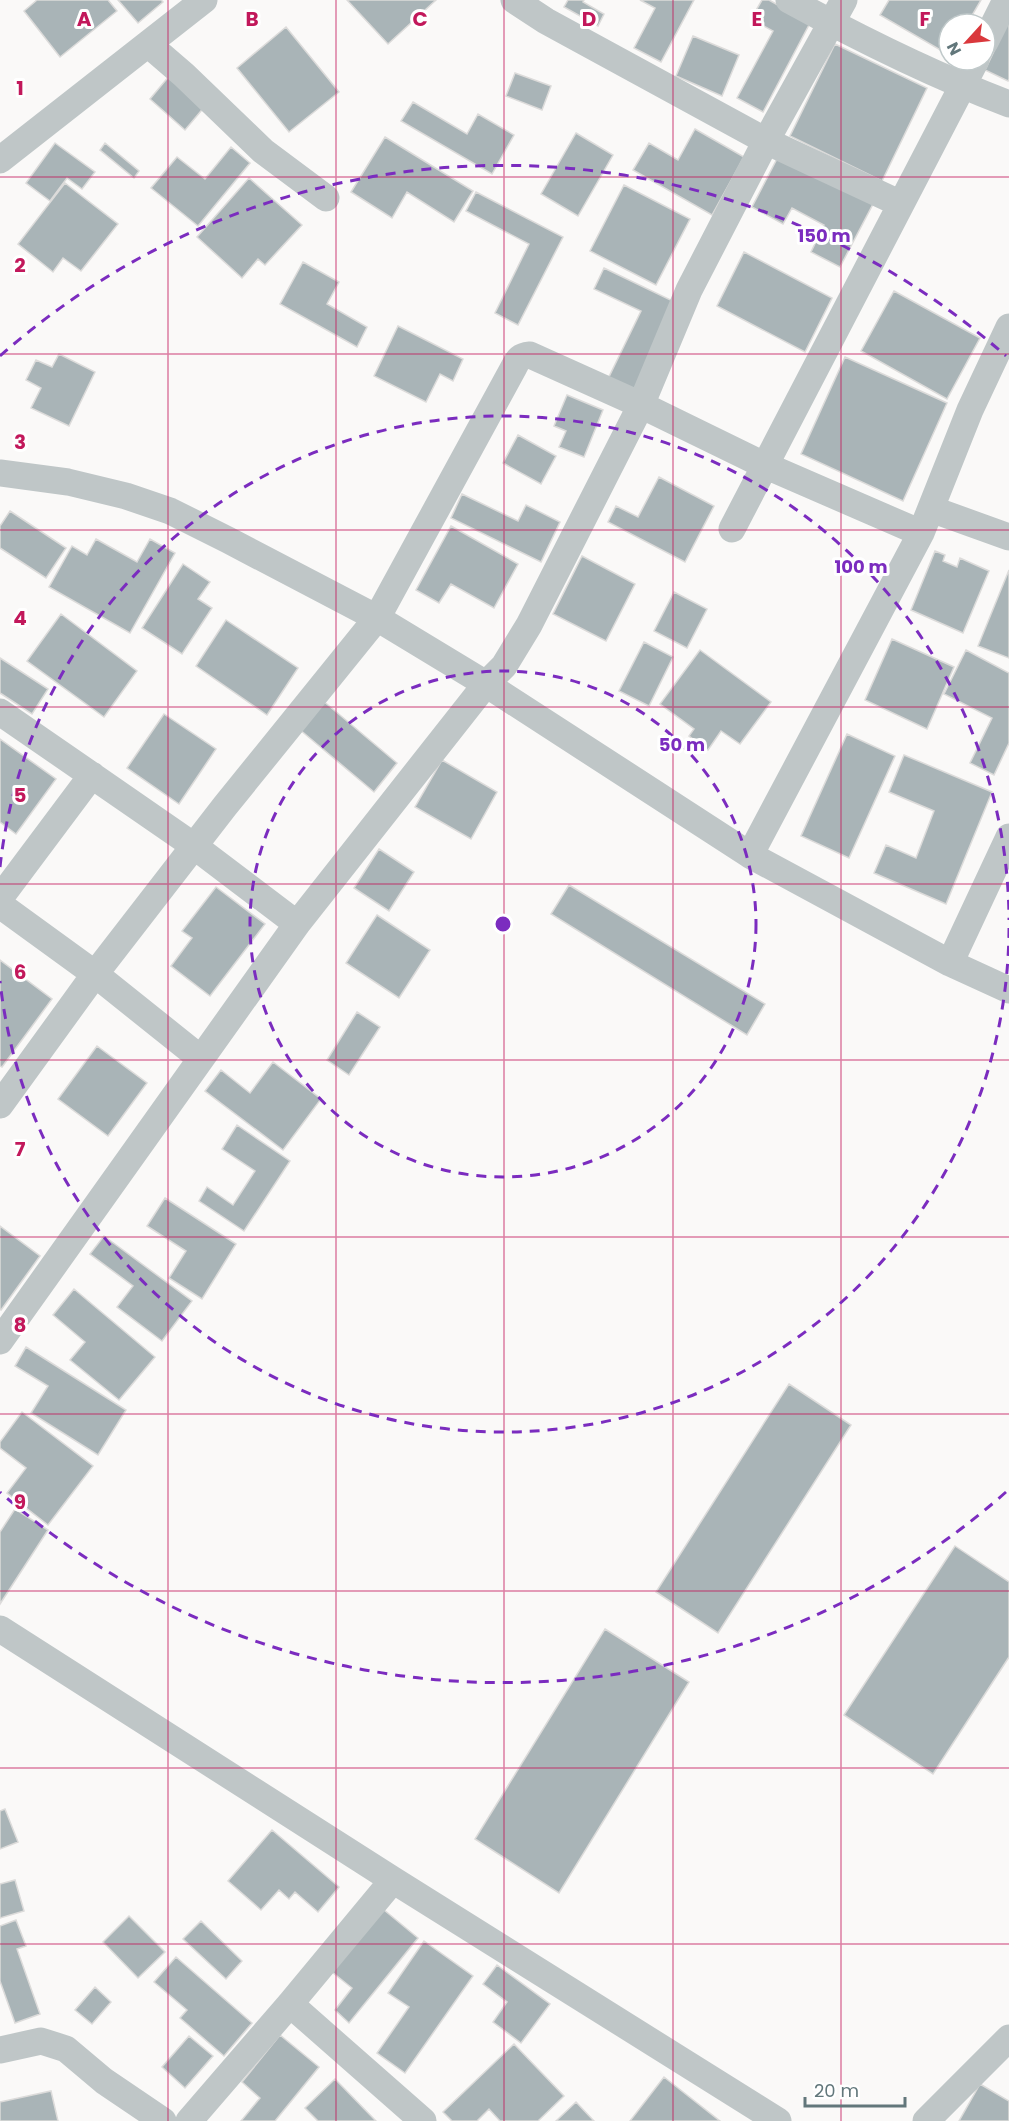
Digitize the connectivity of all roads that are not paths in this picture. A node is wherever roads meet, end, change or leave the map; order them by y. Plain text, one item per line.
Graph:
1 (204, 0) edge
2 (514, 0) edge
3 (789, 0) edge
4 (1006, 0) edge
5 (838, 12) edge
6 (997, 18) edge
7 (148, 44) junction
8 (970, 72) edge
9 (963, 87) junction
10 (1009, 104) edge
11 (766, 141) junction
12 (0, 160) edge
13 (326, 198) dead end
14 (901, 204) junction
15 (1009, 327) edge
16 (641, 405) junction
17 (764, 465) junction
18 (0, 473) edge
19 (926, 521) junction
20 (732, 529) dead end
21 (1009, 537) edge
22 (377, 618) junction
23 (486, 684) junction
24 (0, 712) edge
25 (92, 775) junction
26 (1009, 837) edge
27 (194, 846) junction
28 (750, 855) junction
29 (0, 898) edge
30 (0, 905) edge
31 (297, 924) junction
32 (950, 963) junction
33 (95, 974) junction
34 (1009, 990) edge
35 (200, 1058) junction
36 (0, 1106) edge
37 (0, 1341) edge
38 (0, 1629) edge
39 (393, 1880) junction
40 (290, 2004) junction
41 (1009, 2038) edge
42 (0, 2050) edge
43 (164, 2121) edge
44 (189, 2121) edge
45 (423, 2121) edge
46 (778, 2121) edge
47 (926, 2121) edge

1 - 7 street
2 - 11 street
3 - 5 street
4 - 6 street
5 - 9 street
5 - 11 street
7 - 12 street
7 - 13 street
8 - 9 street
9 - 10 street
9 - 14 street
11 - 14 street
11 - 16 street
14 - 17 street
15 - 19 street
16 - 17 street
16 - 22 street
16 - 23 street
17 - 19 street
17 - 20 street
18 - 22 street
19 - 21 street
19 - 28 street
22 - 23 street
22 - 27 street
23 - 28 street
23 - 31 street
24 - 25 street
25 - 27 street
25 - 29 street
26 - 32 street
27 - 31 street
27 - 33 street
28 - 32 street
30 - 33 street
31 - 35 street
32 - 34 street
33 - 35 street
33 - 36 street
35 - 37 street
38 - 39 street
39 - 40 street
39 - 46 street
40 - 44 street
40 - 45 street
41 - 47 street
42 - 43 street

